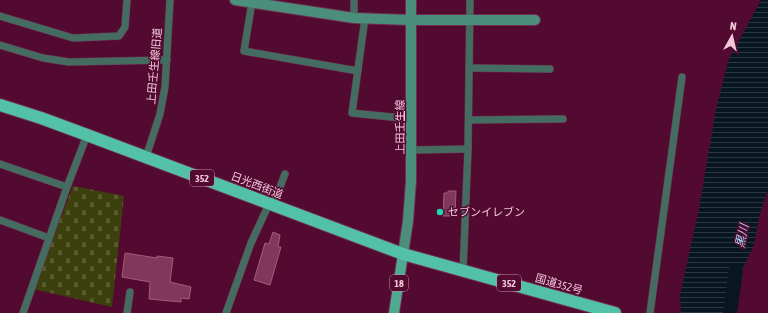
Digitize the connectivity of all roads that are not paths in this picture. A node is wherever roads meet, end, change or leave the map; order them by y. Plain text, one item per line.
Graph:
1 (127, 0) edge
2 (170, 0) edge
3 (235, 0) edge
4 (238, 0) edge
5 (354, 0) edge
6 (411, 0) edge
7 (470, 0) edge
8 (252, 2) junction
9 (0, 16) edge
10 (354, 18) junction
11 (365, 18) junction
12 (411, 20) junction
13 (470, 20) junction
14 (534, 20) dead end
15 (0, 45) edge
16 (167, 60) junction
17 (470, 68) junction
18 (550, 69) dead end
19 (358, 71) junction
20 (682, 76) dead end
21 (0, 105) edge
22 (411, 119) junction
23 (563, 119) dead end
24 (469, 120) junction
25 (87, 135) junction
26 (468, 149) junction
27 (412, 150) junction
28 (146, 157) junction
29 (0, 164) edge
30 (285, 174) dead end
31 (67, 187) junction
32 (271, 204) junction
33 (0, 220) edge
34 (49, 238) junction
35 (403, 254) junction
36 (463, 271) junction
37 (130, 292) dead end
38 (23, 313) edge
39 (127, 313) edge
40 (226, 313) edge
41 (394, 313) edge
42 (615, 313) edge
43 (650, 313) edge

1 - 9 street
2 - 16 street, 上田壬生線旧道
3 - 4 street
4 - 8 street
5 - 10 street
6 - 12 street, 上田壬生線
7 - 13 street
8 - 10 street
8 - 19 street
10 - 11 street
11 - 12 street
11 - 19 street
12 - 13 street
12 - 22 street, 上田壬生線
13 - 14 street
13 - 17 street
15 - 16 street
16 - 28 street, 上田壬生線旧道
17 - 18 street
17 - 24 street
19 - 22 street
20 - 43 street
21 - 25 highway, 日光西街道 / 352
22 - 27 street, 上田壬生線
23 - 24 street
24 - 26 street
25 - 28 highway, 日光西街道 / 352
25 - 31 street
26 - 27 street
26 - 36 street
27 - 35 street, 上田壬生線
28 - 32 highway, 日光西街道 / 352
29 - 31 street
30 - 32 street
31 - 34 street
32 - 35 highway, 日光西街道 / 352
32 - 40 street
33 - 34 street
34 - 38 street
35 - 36 highway, 国道352号 / 352
35 - 41 main road, 18
36 - 42 highway, 国道352号 / 352
37 - 39 street

